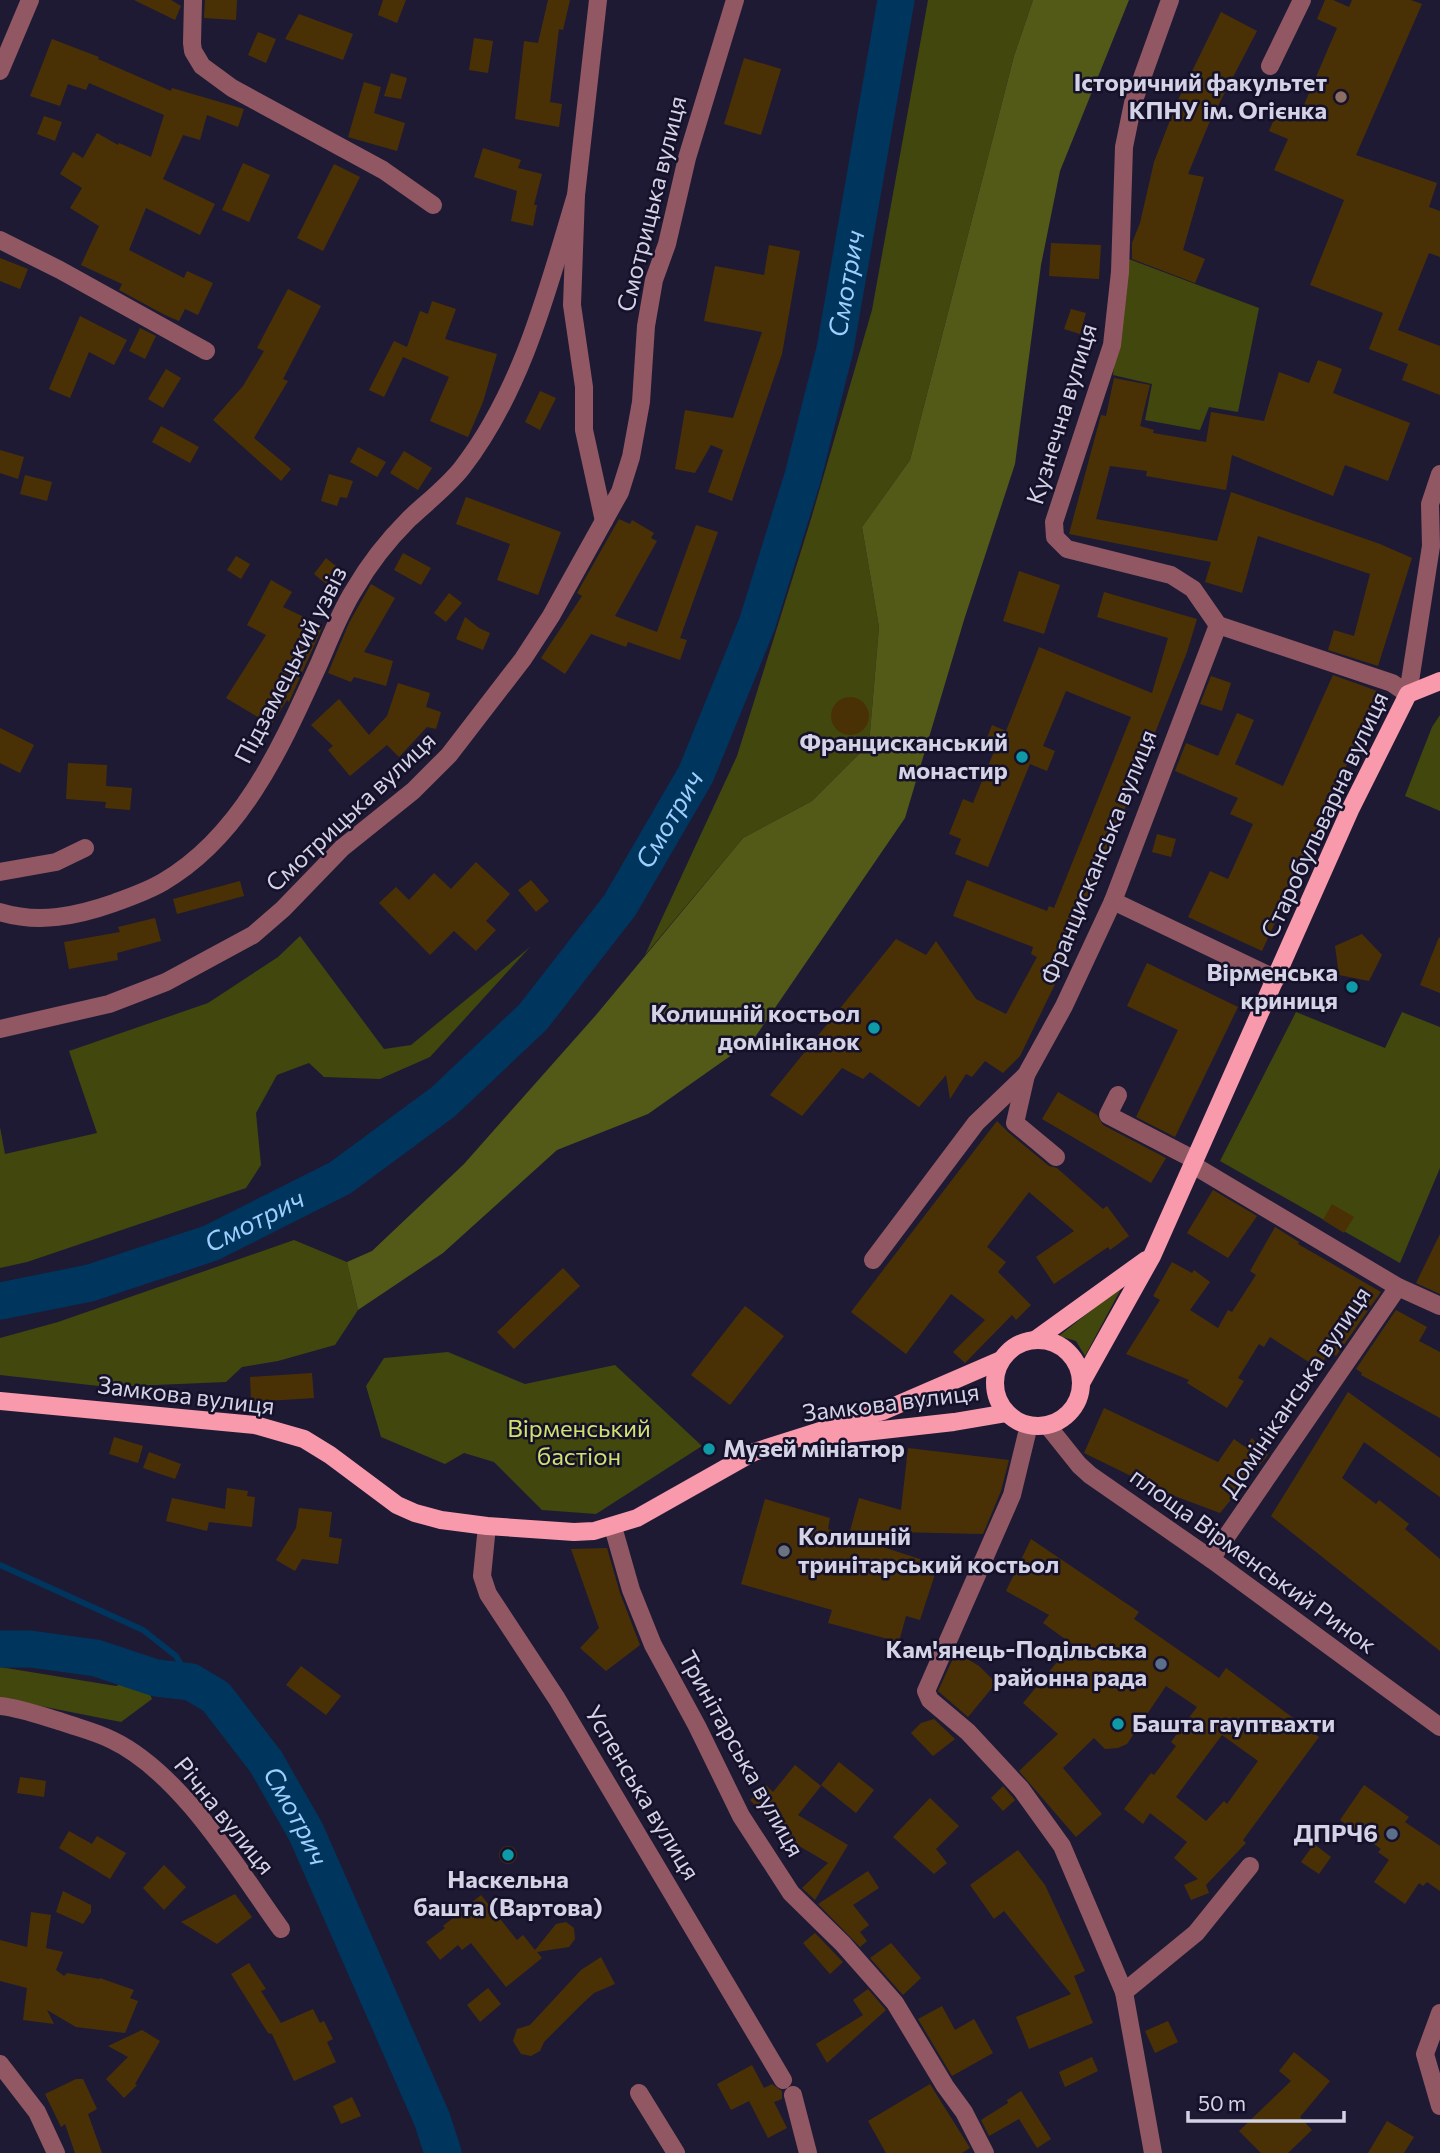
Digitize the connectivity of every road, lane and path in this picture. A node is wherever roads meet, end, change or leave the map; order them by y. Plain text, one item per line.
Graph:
1 (193, 0) edge
2 (598, 0) edge
3 (735, 0) edge
4 (1170, 0) edge
5 (1302, 0) edge
6 (22, 3) edge
7 (1270, 66) dead end
8 (0, 71) edge
9 (576, 195) junction
10 (433, 205) dead end
11 (0, 240) edge
12 (206, 351) dead end
13 (1440, 474) edge
14 (604, 521) junction
15 (1436, 547) edge
16 (1217, 625) junction
17 (1440, 681) edge
18 (1408, 694) junction
19 (85, 848) dead end
20 (0, 872) edge
21 (1113, 901) junction
22 (0, 912) edge
23 (1276, 979) junction
24 (0, 1030) edge
25 (1026, 1075) junction
26 (1118, 1095) dead end
27 (1056, 1157) dead end
28 (1194, 1162) junction
29 (1152, 1256) junction
30 (873, 1259) dead end
31 (1398, 1287) junction
32 (1440, 1306) edge
33 (1035, 1340) junction
34 (1002, 1360) junction
35 (1081, 1383) junction
36 (0, 1401) edge
37 (1007, 1413) junction
38 (1038, 1425) junction
39 (780, 1441) junction
40 (487, 1526) junction
41 (613, 1527) junction
42 (1211, 1559) junction
43 (0, 1706) edge
44 (1440, 1727) edge
45 (1250, 1866) dead end
46 (281, 1929) dead end
47 (1124, 1992) junction
48 (1440, 2013) edge
49 (0, 2064) edge
50 (639, 2093) dead end
51 (1440, 2106) edge
52 (56, 2153) edge
53 (676, 2153) edge
54 (808, 2153) edge
55 (985, 2153) edge
56 (1153, 2153) edge

1 - 10 street
2 - 9 street
3 - 14 street, Смотрицька вулиця
4 - 16 street, Кузнечна вулиця
5 - 7 street
6 - 8 street
9 - 14 street
9 - 22 street, Підзамецький узвіз
11 - 12 street
13 - 15 street
14 - 24 street, Смотрицька вулиця
15 - 18 street
16 - 18 street
16 - 21 street, Францисканська вулиця
17 - 18 main road, Старобульварна вулиця
18 - 23 main road, Старобульварна вулиця
19 - 20 street
21 - 23 street
21 - 25 street, Францисканська вулиця
23 - 28 main road, Старобульварна вулиця
25 - 27 street
25 - 30 street, Францисканська вулиця
26 - 28 street
28 - 29 main road, Старобульварна вулиця
28 - 31 street
29 - 33 main road
29 - 35 main road, Старобульварна вулиця
31 - 32 street
31 - 42 street, Домініканська вулиця
33 - 34 main road
33 - 35 main road
34 - 37 main road
34 - 39 main road, Замкова вулиця
35 - 38 main road
36 - 40 main road, Замкова вулиця
37 - 38 main road
37 - 39 main road, Замкова вулиця
38 - 42 street, площа Вірменський Ринок
38 - 47 street
39 - 41 main road, Замкова вулиця
40 - 41 main road, Замкова вулиця
40 - 54 street, Успенська вулиця
41 - 55 street, Тринітарська вулиця
42 - 44 street, площа Вірменський Ринок
43 - 46 street, Річна вулиця
45 - 47 street
47 - 56 street
48 - 51 street
49 - 52 street
50 - 53 street

